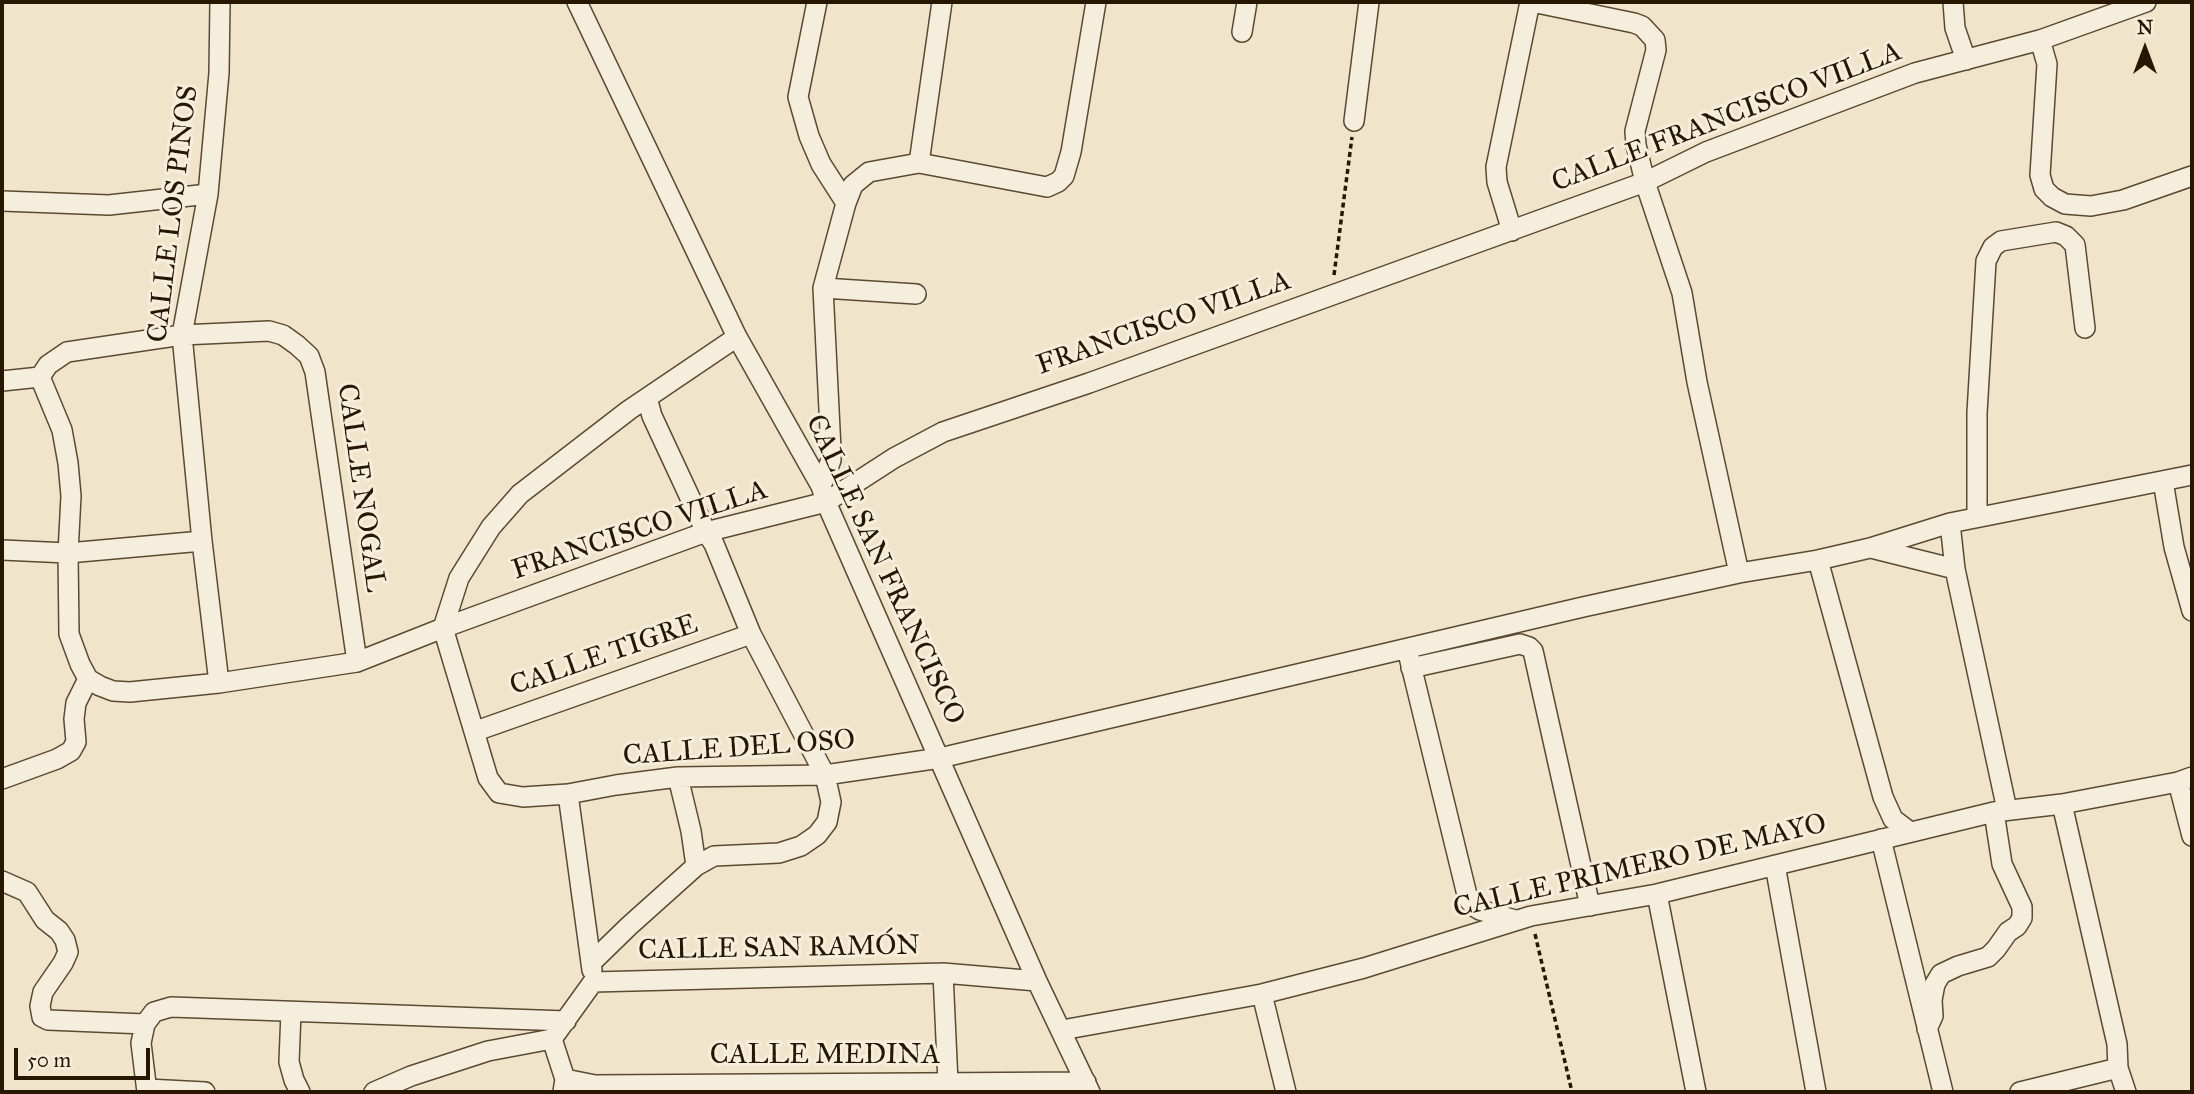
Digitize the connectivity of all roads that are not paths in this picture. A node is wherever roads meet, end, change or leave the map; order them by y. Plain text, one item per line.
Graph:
1 (220, 2) edge
2 (577, 2) edge
3 (817, 2) edge
4 (942, 2) edge
5 (1096, 2) edge
6 (1247, 2) edge
7 (1369, 2) edge
8 (1531, 2) edge
9 (1953, 2) edge
10 (2146, 2) edge
11 (1242, 32) dead end
12 (2040, 40) junction
13 (1966, 60) junction
14 (1354, 121) road end
15 (919, 163) junction
16 (2192, 176) edge
17 (1645, 182) junction
18 (208, 194) junction
19 (2, 201) edge
20 (846, 203) junction
21 (1513, 231) junction
22 (823, 288) junction
23 (916, 294) dead end
24 (1332, 295) joint
25 (2085, 328) dead end
26 (182, 335) junction
27 (737, 337) junction
28 (40, 377) junction
29 (2, 381) edge
30 (647, 398) junction
31 (2192, 475) edge
32 (2163, 481) junction
33 (823, 494) junction
34 (1977, 517) junction
35 (1950, 523) junction
36 (706, 532) junction
37 (202, 541) junction
38 (1870, 548) junction
39 (2, 550) edge
40 (68, 553) junction
41 (1818, 560) junction
42 (1955, 569) junction
43 (1739, 573) junction
44 (2192, 611) edge
45 (443, 628) junction
46 (751, 634) junction
47 (1409, 659) junction
48 (356, 662) junction
49 (88, 679) junction
50 (219, 683) junction
51 (476, 731) junction
52 (940, 758) junction
53 (825, 775) junction
54 (678, 777) junction
55 (2, 779) edge
56 (2185, 780) edge
57 (568, 794) junction
58 (2062, 804) junction
59 (2001, 811) junction
60 (1910, 832) junction
61 (2192, 836) edge
62 (1881, 839) junction
63 (1775, 865) junction
64 (696, 866) junction
65 (2, 881) edge
66 (1657, 894) junction
67 (1590, 906) junction
68 (1523, 918) junction
69 (593, 972) junction
70 (943, 973) junction
71 (1037, 981) junction
72 (1262, 994) junction
73 (291, 1012) junction
74 (524, 1020) junction
75 (566, 1021) junction
76 (145, 1024) junction
77 (1927, 1029) junction
78 (1062, 1030) junction
79 (552, 1039) junction
80 (523, 1044) junction
81 (2118, 1068) junction
82 (564, 1086) edge
83 (961, 1086) edge
84 (1088, 1087) edge
85 (147, 1091) edge
86 (205, 1092) edge
87 (300, 1092) edge
88 (374, 1092) edge
89 (1286, 1092) edge
90 (1696, 1092) edge
91 (1816, 1092) edge
92 (1944, 1092) edge
93 (2020, 1092) edge
94 (2126, 1092) edge

1 - 18 street, CALLE LOS PINOS
2 - 27 street, CALLE SAN FRANCISCO
3 - 20 street
4 - 15 street
5 - 15 street
6 - 11 street
7 - 14 street
8 - 17 street
8 - 21 street
9 - 13 street
10 - 12 street, CALLE FRANCISCO VILLA
12 - 13 street, CALLE FRANCISCO VILLA
12 - 16 street
13 - 17 street, CALLE FRANCISCO VILLA
15 - 20 street
17 - 21 street, CALLE FRANCISCO VILLA
17 - 43 street
18 - 19 street
18 - 26 street, CALLE LOS PINOS
20 - 22 street
21 - 24 street, CALLE FRANCISCO VILLA
22 - 23 street
22 - 33 street
24 - 33 street, FRANCISCO VILLA
25 - 34 street
26 - 28 street
26 - 37 street, CALLE LOS PINOS
26 - 48 street, CALLE NOGAL
27 - 30 street
27 - 33 street, CALLE SAN FRANCISCO
28 - 29 street
28 - 40 street
30 - 36 street
30 - 45 street
31 - 32 street
32 - 34 street
32 - 44 street
33 - 36 street, FRANCISCO VILLA
33 - 52 street, CALLE SAN FRANCISCO
34 - 35 street
35 - 38 street
35 - 42 street
36 - 45 street, FRANCISCO VILLA
36 - 46 street
37 - 40 street
37 - 50 street, CALLE LOS PINOS
38 - 41 street
38 - 42 street
39 - 40 street
40 - 49 street
41 - 43 street
41 - 60 street
42 - 59 street
43 - 47 street
45 - 48 street, FRANCISCO VILLA
45 - 51 street
46 - 51 street, CALLE TIGRE
46 - 53 street
47 - 52 street, CALLE DEL OSO
47 - 67 street
47 - 68 street
48 - 50 street, FRANCISCO VILLA
49 - 50 street, FRANCISCO VILLA
49 - 55 street
51 - 57 street, CALLE DEL OSO
52 - 53 street, CALLE DEL OSO
52 - 71 street, CALLE SAN FRANCISCO
53 - 54 street, CALLE DEL OSO
53 - 64 street
54 - 57 street, CALLE DEL OSO
54 - 64 street
56 - 58 street, CALLE PRIMERO DE MAYO
56 - 61 street
57 - 69 street
58 - 59 street, CALLE PRIMERO DE MAYO
58 - 81 street
59 - 60 street, CALLE PRIMERO DE MAYO
59 - 77 street
60 - 62 street, CALLE PRIMERO DE MAYO
62 - 63 street, CALLE PRIMERO DE MAYO
62 - 77 street
63 - 66 street, CALLE PRIMERO DE MAYO
63 - 91 street
64 - 69 street
65 - 76 street
66 - 67 street, CALLE PRIMERO DE MAYO
66 - 90 street
67 - 68 street, CALLE PRIMERO DE MAYO
68 - 72 street, CALLE PRIMERO DE MAYO
69 - 70 street, CALLE SAN RAMÓN
69 - 75 street
70 - 71 street, CALLE SAN RAMÓN
70 - 83 street
71 - 78 street, CALLE SAN FRANCISCO
72 - 78 street, CALLE PRIMERO DE MAYO
72 - 89 street
73 - 74 street
73 - 76 street
73 - 87 street
74 - 75 street
74 - 80 street
75 - 79 street
76 - 85 street
77 - 92 street
78 - 84 street, CALLE SAN FRANCISCO
79 - 80 street
79 - 82 street
80 - 88 street
81 - 93 street
81 - 94 street
82 - 83 street, CALLE MEDINA
83 - 84 street, CALLE MEDINA
85 - 86 street

